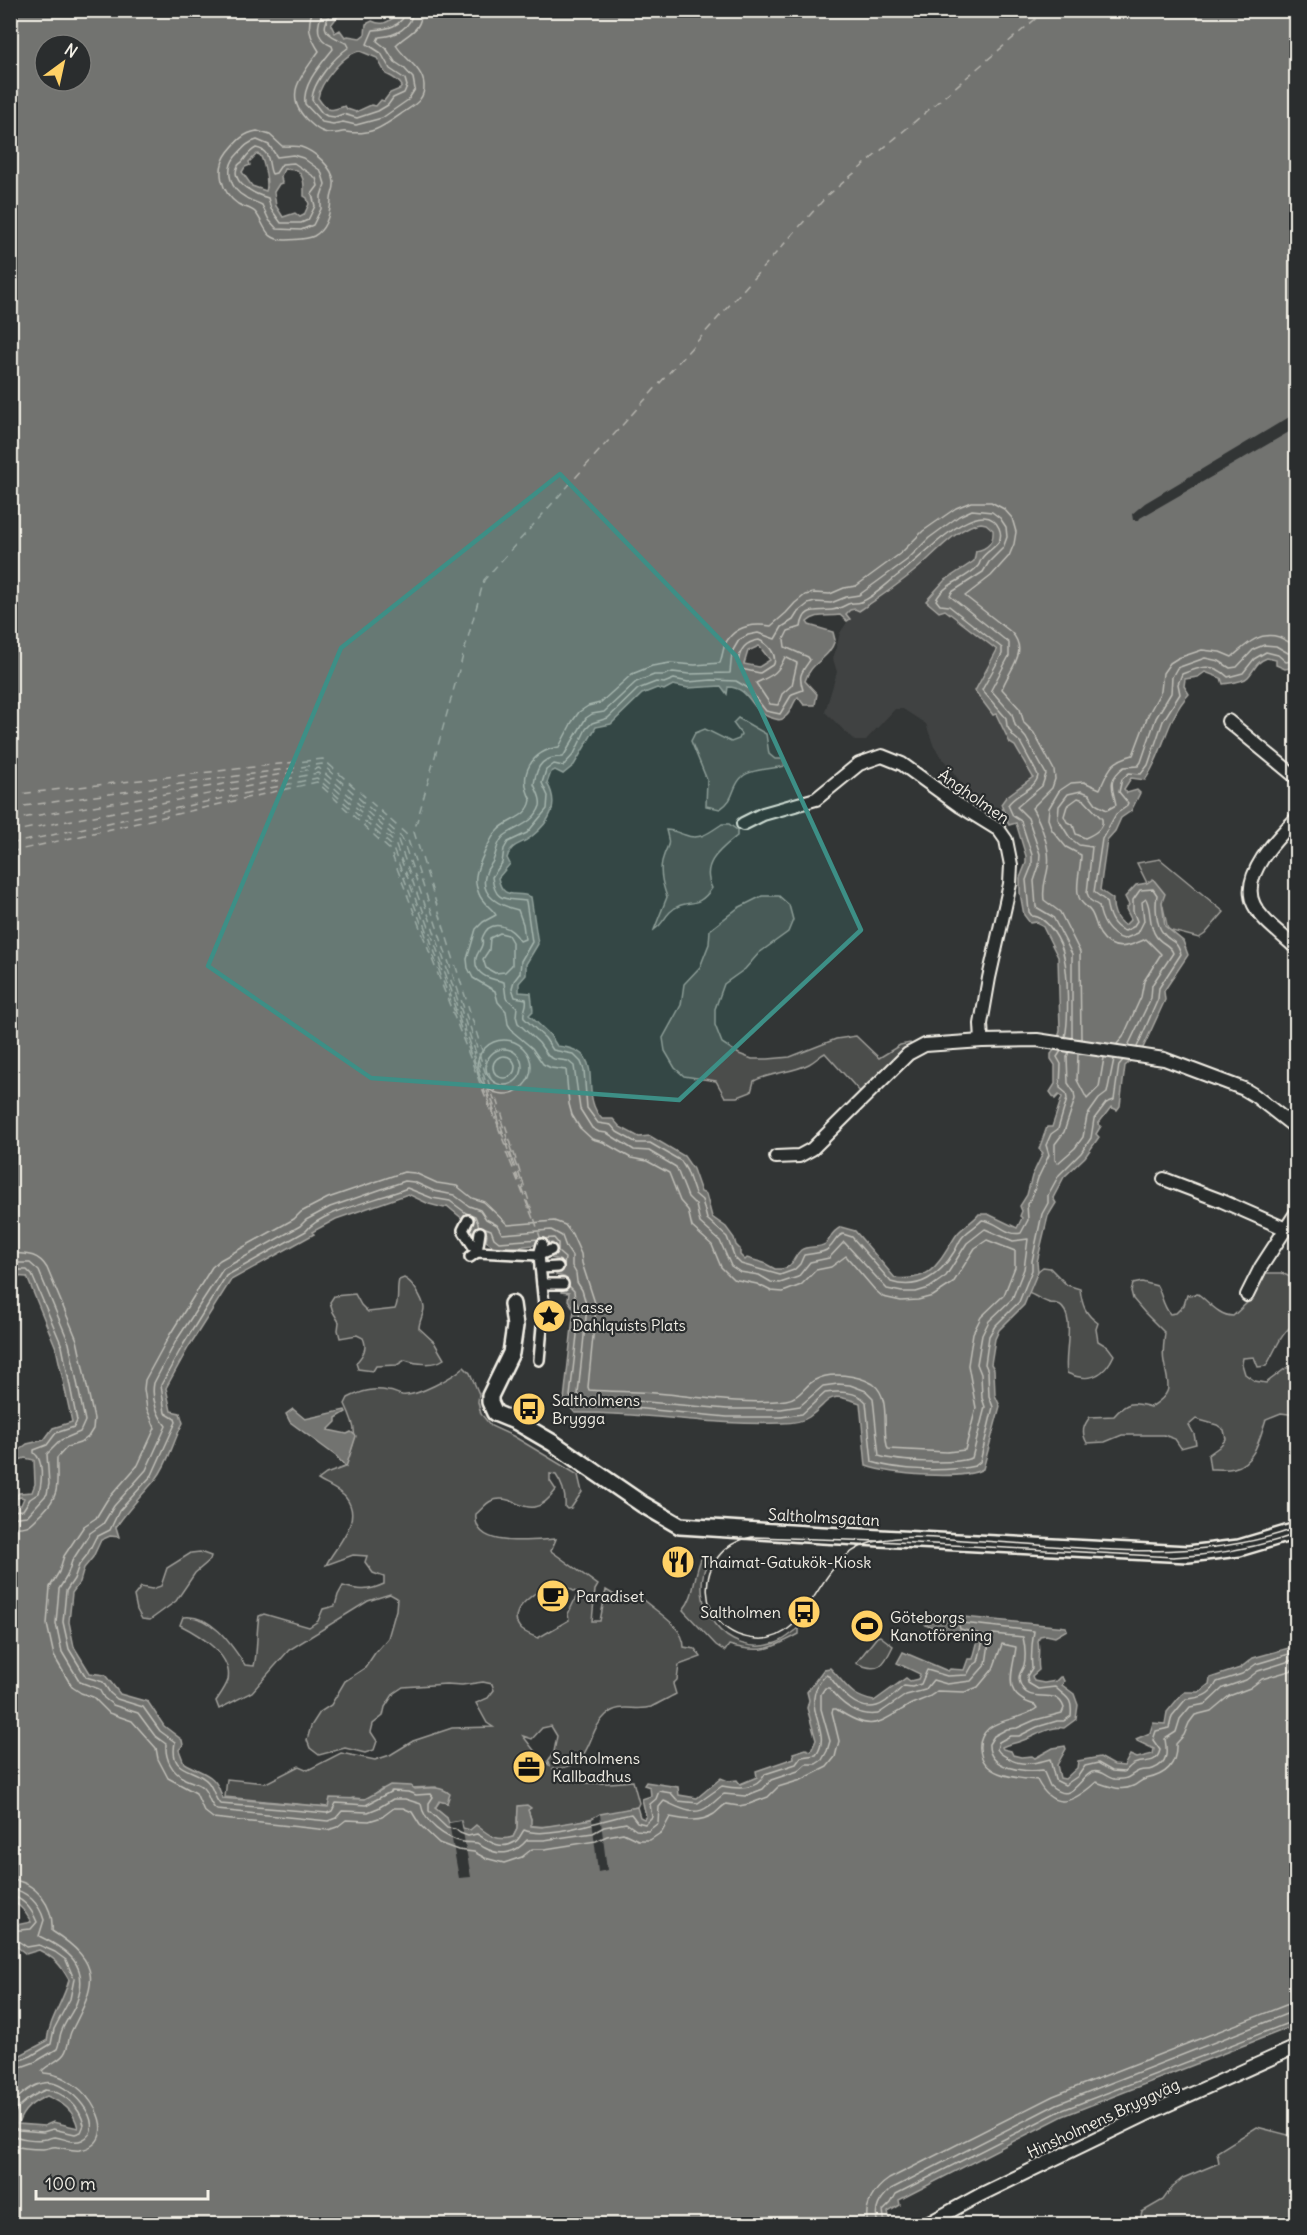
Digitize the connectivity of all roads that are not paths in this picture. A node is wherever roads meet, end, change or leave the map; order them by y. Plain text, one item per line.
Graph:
1 (1228, 721) dead end
2 (1296, 777) edge
3 (1296, 819) edge
4 (743, 825) dead end
5 (1296, 948) edge
6 (982, 1041) junction
7 (1296, 1128) edge
8 (776, 1156) dead end
9 (1164, 1179) dead end
10 (1296, 1213) edge
11 (468, 1220) dead end
12 (1286, 1229) junction
13 (480, 1233) dead end
14 (542, 1244) dead end
15 (552, 1250) dead end
16 (474, 1254) junction
17 (539, 1255) junction
18 (558, 1267) dead end
19 (540, 1268) junction
20 (542, 1284) junction
21 (562, 1284) dead end
22 (1247, 1295) dead end
23 (512, 1304) dead end
24 (538, 1360) dead end
25 (1296, 1531) edge
26 (1296, 2047) edge
27 (927, 2224) edge

1 - 2 street
3 - 5 street
4 - 6 street, Ängholmen
6 - 7 street
6 - 8 street
9 - 12 street
10 - 12 street
11 - 16 street
12 - 22 street
13 - 16 street
14 - 17 street
15 - 17 street
16 - 17 street
17 - 19 street
18 - 19 street
19 - 20 street
20 - 21 street
20 - 24 street
23 - 25 street, Saltholmsgatan
26 - 27 street, Hinsholmens Bryggväg

